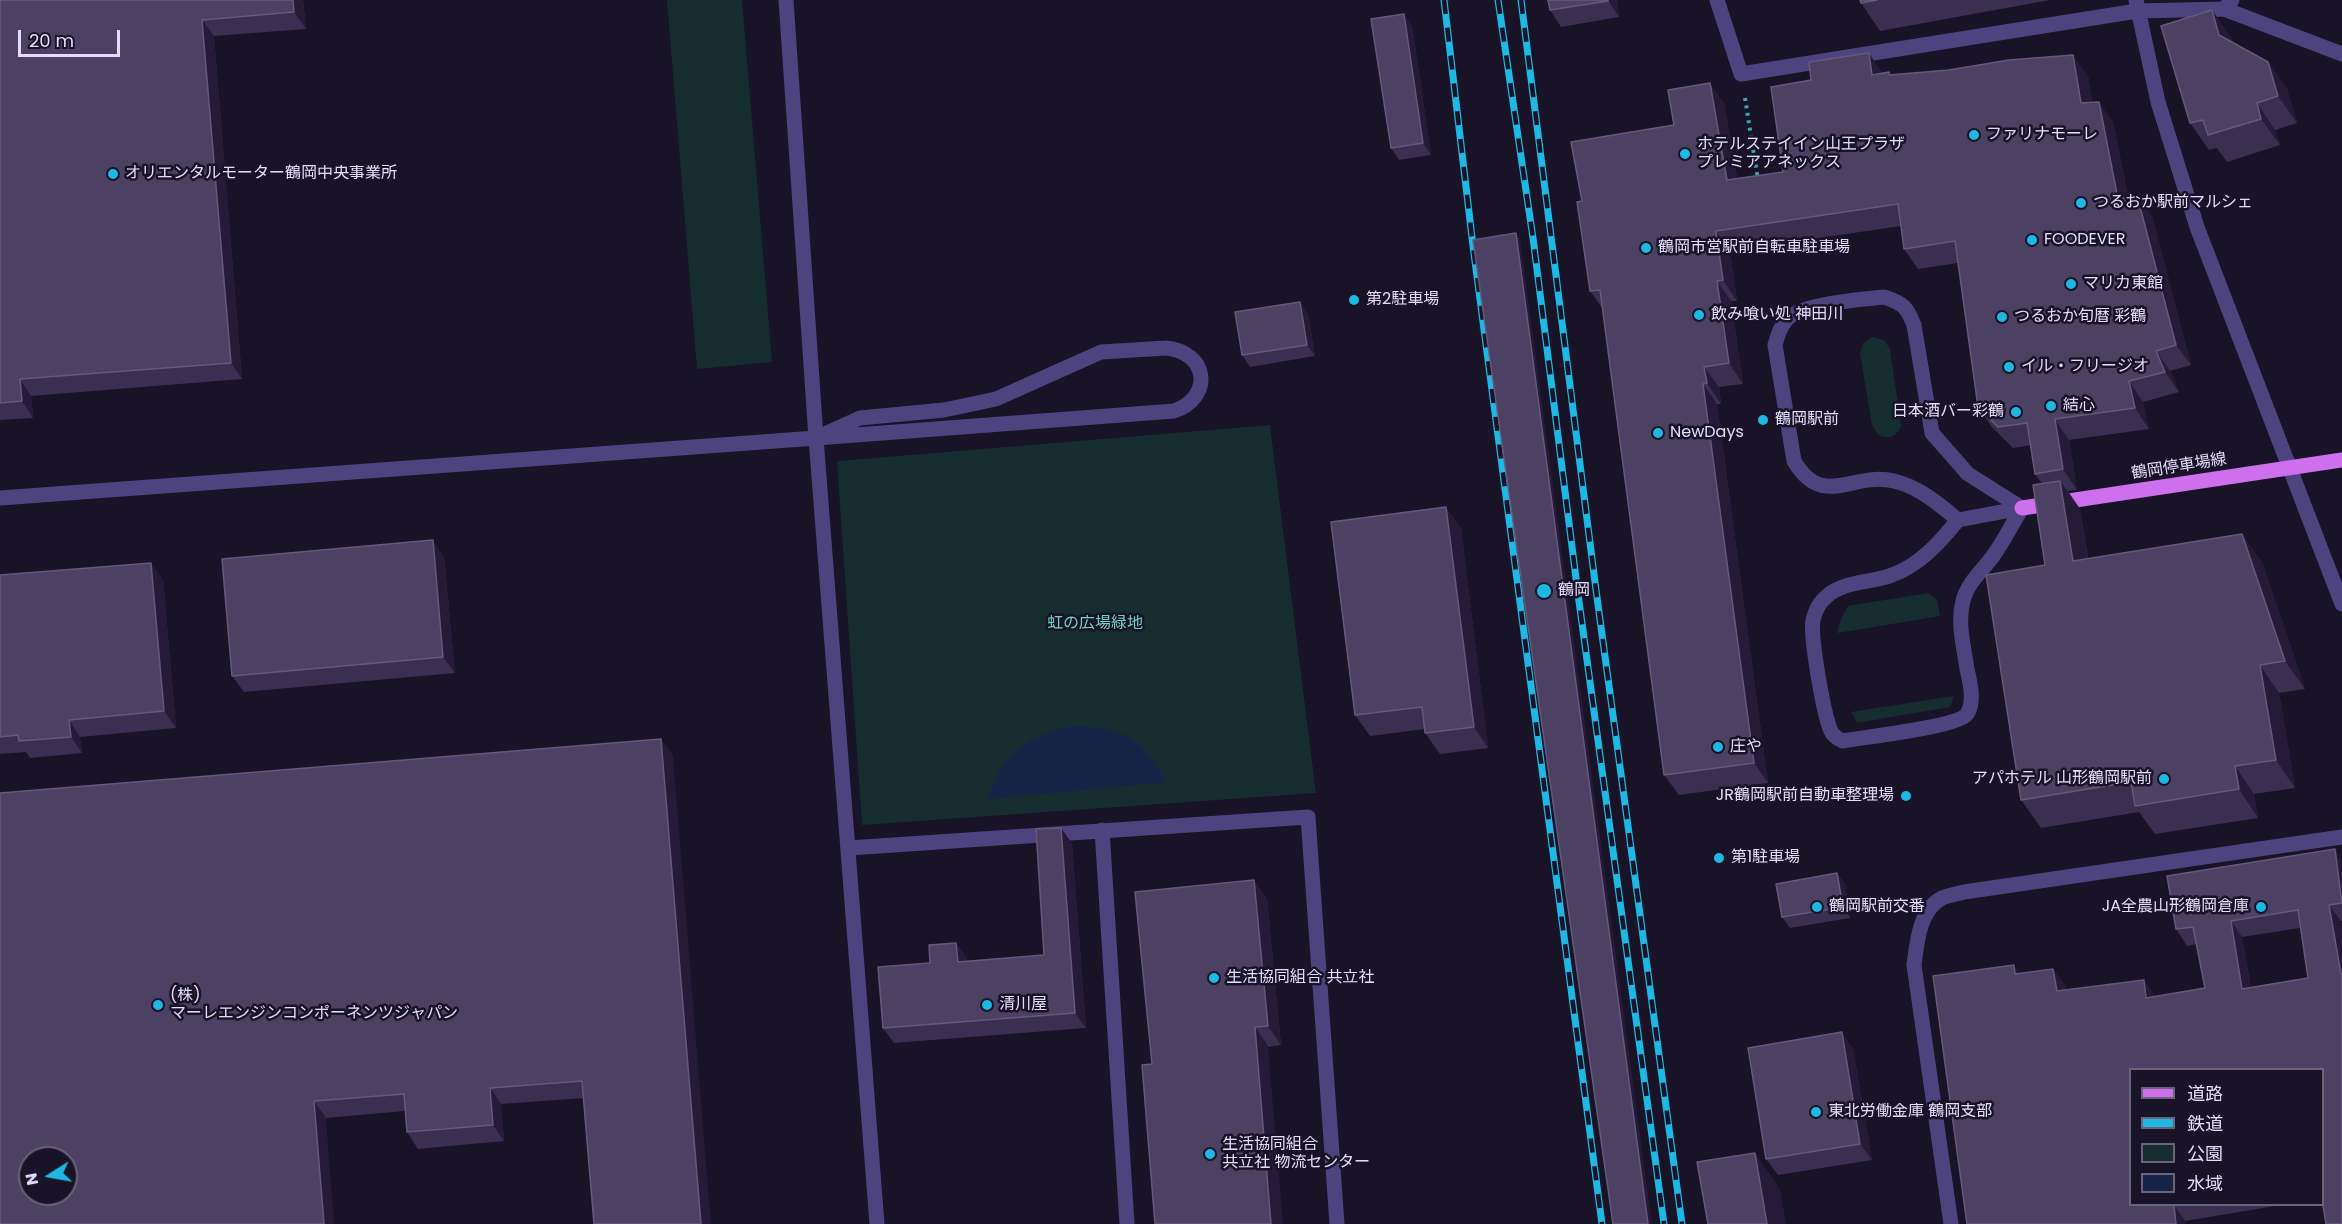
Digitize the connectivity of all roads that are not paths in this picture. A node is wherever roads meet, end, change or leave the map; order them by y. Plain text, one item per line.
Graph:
1 (786, 0) edge
2 (1717, 0) edge
3 (2228, 4) edge
4 (2136, 5) edge
5 (2342, 54) edge
6 (816, 438) junction
7 (2342, 460) edge
8 (2291, 468) junction
9 (0, 498) edge
10 (2022, 508) junction
11 (1958, 520) junction
12 (2342, 604) edge
13 (1102, 830) junction
14 (2342, 837) edge
15 (849, 848) junction
16 (877, 1224) edge
17 (1127, 1224) edge
18 (1337, 1224) edge
19 (1951, 1224) edge

1 - 6 street
2 - 4 street
3 - 4 street
3 - 5 street
4 - 8 street
6 - 6 street
6 - 9 street
6 - 15 street
7 - 8 main road, 鶴岡停車場線
8 - 10 main road, 鶴岡停車場線
8 - 12 street
10 - 11 street
10 - 11 street
10 - 11 street
13 - 15 street
13 - 17 street
13 - 18 street
14 - 19 street
15 - 16 street

